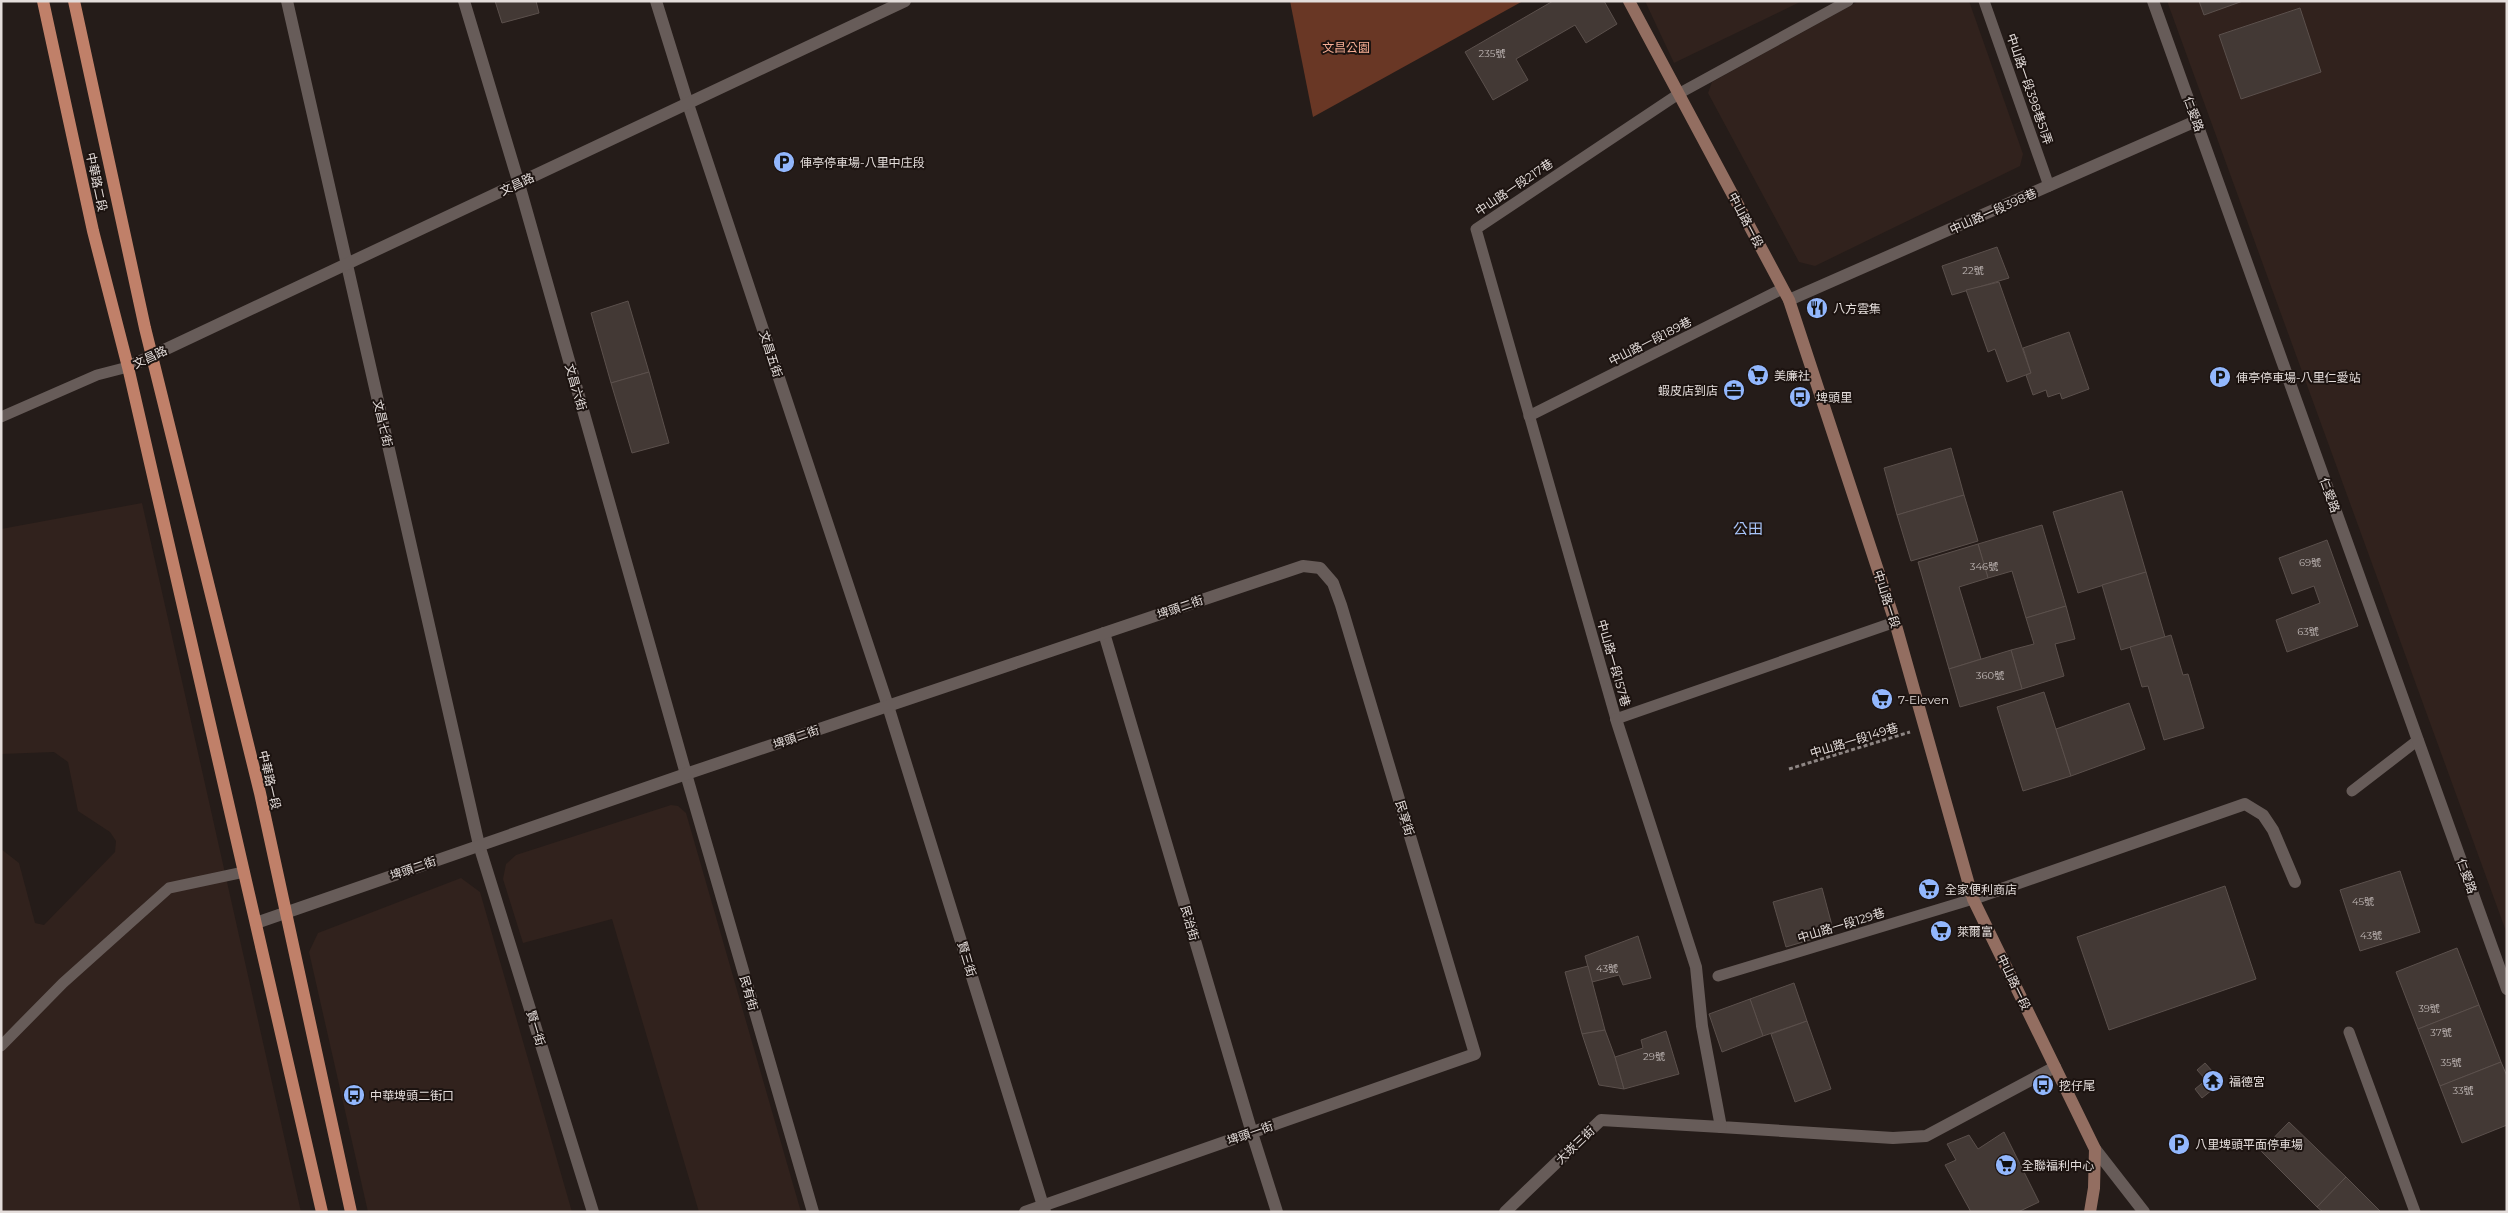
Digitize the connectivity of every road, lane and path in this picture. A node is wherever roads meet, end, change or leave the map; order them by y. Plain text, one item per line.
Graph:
1 (43, 1) edge
2 (74, 1) edge
3 (287, 1) edge
4 (464, 1) edge
5 (656, 1) edge
6 (905, 1) edge
7 (1629, 1) edge
8 (1848, 1) edge
9 (1984, 1) edge
10 (2153, 1) edge
11 (1680, 94) junction
12 (688, 104) junction
13 (2196, 121) junction
14 (519, 184) junction
15 (2049, 186) junction
16 (347, 264) junction
17 (1786, 294) junction
18 (152, 356) junction
19 (128, 367) junction
20 (1529, 416) junction
21 (1, 417) edge
22 (1333, 583) joint
23 (1895, 622) junction
24 (1104, 633) junction
25 (888, 706) junction
26 (1616, 719) junction
27 (1923, 728) junction
28 (2418, 740) junction
29 (1789, 769) dead end
30 (686, 774) junction
31 (2352, 790) dead end
32 (479, 845) junction
33 (244, 872) junction
34 (2295, 882) dead end
35 (1972, 899) junction
36 (286, 913) junction
37 (256, 923) junction
38 (1718, 976) dead end
39 (2507, 989) edge
40 (2349, 1032) dead end
41 (1, 1046) edge
42 (1475, 1054) joint
43 (2055, 1067) junction
44 (1721, 1127) junction
45 (1252, 1132) junction
46 (2095, 1149) junction
47 (1044, 1209) edge
48 (322, 1212) edge
49 (351, 1212) edge
50 (593, 1212) edge
51 (813, 1212) edge
52 (1025, 1212) edge
53 (1277, 1212) edge
54 (1505, 1212) edge
55 (2090, 1212) edge
56 (2144, 1212) edge
57 (2415, 1212) edge

1 - 19 main road, 中華路二段
2 - 18 main road, 中華路二段
3 - 16 street, 文昌七街
4 - 14 street, 文昌六街
5 - 12 street, 文昌五街
6 - 12 street, 文昌路
7 - 11 main road, 中山路一段
8 - 11 lane
9 - 15 lane, 中山路一段398巷51弄
10 - 13 street, 仁愛路
11 - 17 main road, 中山路一段
11 - 20 lane, 中山路一段217巷
12 - 14 street, 文昌路
12 - 25 street, 文昌五街
13 - 15 street, 中山路一段398巷
13 - 28 street, 仁愛路
14 - 16 street, 文昌路
14 - 30 street, 文昌六街
15 - 17 street, 中山路一段398巷
16 - 18 street, 文昌路
16 - 32 street, 文昌七街
17 - 20 lane, 中山路一段189巷
17 - 23 main road, 中山路一段
18 - 19 street, 文昌路
18 - 36 main road, 中華路一段
19 - 21 lane
19 - 33 main road
20 - 26 lane, 中山路一段157巷
22 - 24 street, 埤頭二街
22 - 42 street, 民享街
23 - 26 lane, 中山路一段157巷
23 - 27 main road, 中山路一段
24 - 25 street, 埤頭二街
24 - 45 street, 民治街
25 - 30 street, 埤頭二街
25 - 47 street, 賢三街
26 - 44 street
27 - 29 path, 中山路一段149巷
27 - 35 main road, 中山路一段
28 - 31 lane
28 - 39 street, 仁愛路
30 - 32 street, 埤頭二街
30 - 51 street, 民有街
32 - 36 street, 埤頭二街
32 - 50 street, 賢一街
33 - 37 main road
33 - 41 lane
34 - 35 street
35 - 38 lane, 中山路一段129巷
35 - 43 main road, 中山路一段
36 - 37 street, 埤頭二街
36 - 49 main road, 中華路一段
37 - 48 main road
40 - 57 lane
42 - 45 street, 埤頭一街
43 - 44 street, 大崁三街
43 - 46 main road, 中山路一段
44 - 54 street, 大崁三街
45 - 47 street, 埤頭一街
45 - 53 street, 民治街
46 - 55 main road, 中山路一段
46 - 56 street
47 - 52 street, 埤頭一街

